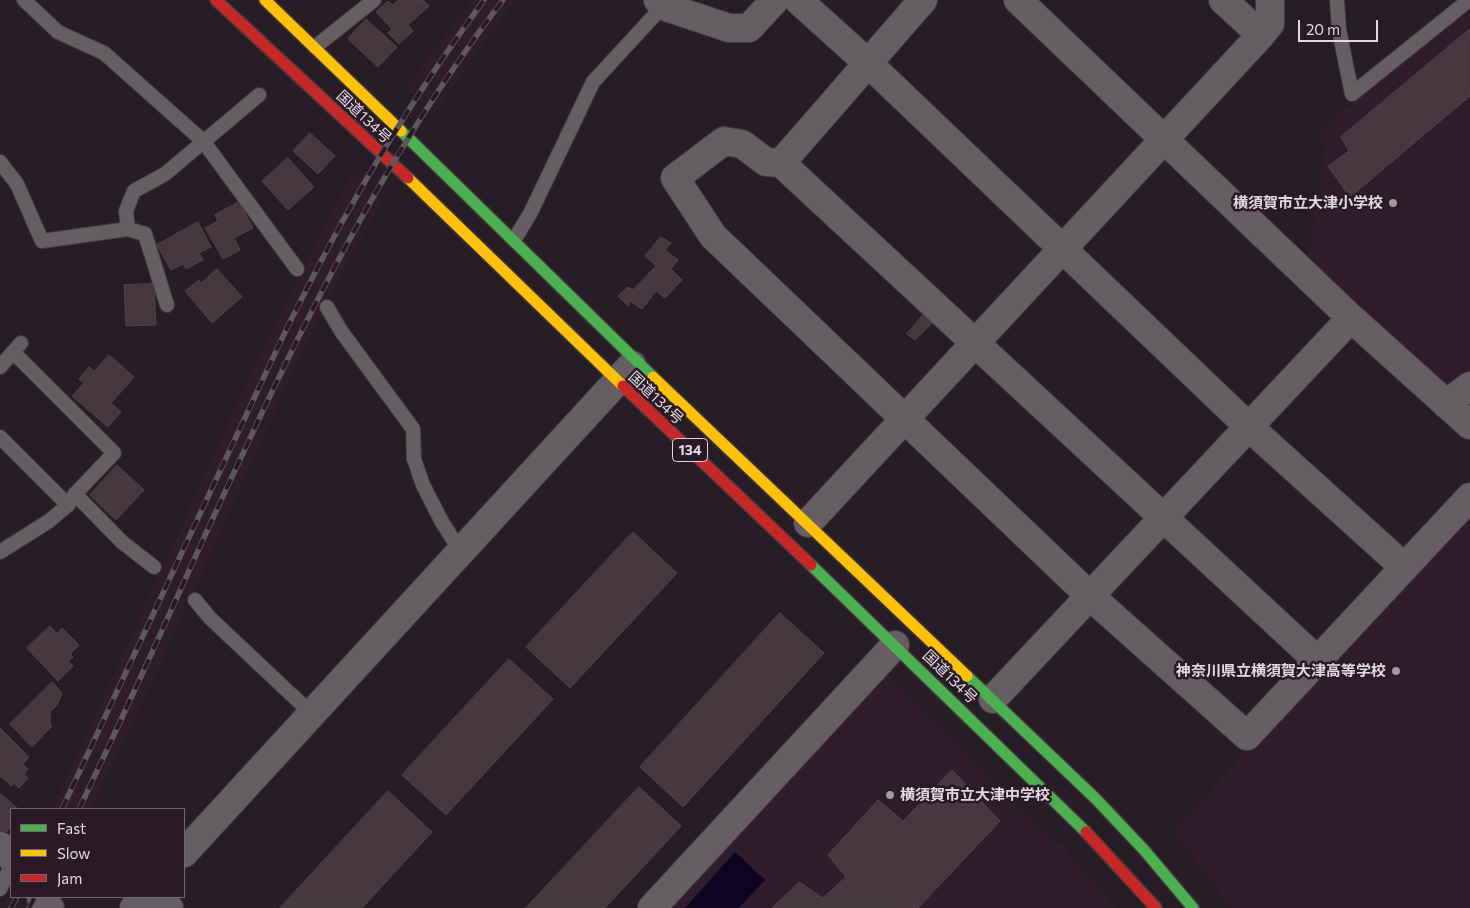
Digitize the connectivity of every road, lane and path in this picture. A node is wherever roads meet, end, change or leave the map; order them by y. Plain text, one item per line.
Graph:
1 (24, 0) edge
2 (216, 0) edge
3 (265, 0) edge
4 (374, 0) edge
5 (775, 0) edge
6 (798, 0) edge
7 (923, 0) edge
8 (1018, 0) edge
9 (1223, 0) edge
10 (1270, 0) edge
11 (1337, 0) edge
12 (1469, 0) edge
13 (660, 3) edge
14 (1261, 36) junction
15 (315, 47) junction
16 (869, 64) junction
17 (259, 95) dead end
18 (1165, 138) junction
19 (203, 141) junction
20 (0, 162) edge
21 (781, 163) junction
22 (128, 229) junction
23 (514, 240) junction
24 (1063, 249) junction
25 (297, 268) dead end
26 (167, 305) dead end
27 (327, 307) dead end
28 (1352, 318) junction
29 (975, 343) junction
30 (636, 361) junction
31 (0, 367) edge
32 (617, 382) junction
33 (1470, 386) edge
34 (1446, 404) junction
35 (905, 419) junction
36 (1470, 425) edge
37 (1249, 427) junction
38 (0, 437) edge
39 (1470, 497) edge
40 (72, 500) junction
41 (1163, 518) junction
42 (808, 523) junction
43 (0, 552) edge
44 (461, 552) junction
45 (154, 567) dead end
46 (1404, 567) junction
47 (1090, 596) junction
48 (195, 600) dead end
49 (895, 645) junction
50 (1318, 661) junction
51 (993, 699) junction
52 (312, 714) junction
53 (0, 846) edge
54 (185, 852) edge
55 (10, 856) edge
56 (10, 868) edge
57 (0, 889) edge
58 (42, 898) edge
59 (143, 898) edge
60 (158, 898) edge
61 (50, 908) edge
62 (134, 908) edge
63 (169, 908) edge
64 (652, 908) edge
65 (1156, 908) edge
66 (1193, 908) edge

1 - 19 lane
2 - 32 highway, 国道134号 / 134
3 - 15 highway, 国道134号 / 134
4 - 15 lane
5 - 13 street
6 - 16 street
7 - 16 street
8 - 18 street
9 - 14 street
10 - 14 street
11 - 12 lane
13 - 23 lane
14 - 18 street
15 - 23 highway, 国道134号 / 134
16 - 21 street
16 - 24 street
17 - 19 lane
18 - 24 street
18 - 28 street
19 - 22 lane
19 - 25 lane
20 - 22 lane
21 - 29 street
21 - 35 street
22 - 26 lane
23 - 30 highway, 国道134号 / 134
24 - 29 street
24 - 37 street
27 - 44 lane
28 - 34 street
28 - 37 street
29 - 35 street
29 - 41 street
30 - 32 street
30 - 42 highway, 国道134号 / 134
31 - 40 lane
32 - 44 street
32 - 49 highway, 国道134号 / 134
33 - 34 street
34 - 36 street
35 - 42 street
35 - 47 street
37 - 41 street
37 - 46 street
38 - 40 lane
39 - 46 street
40 - 43 lane
40 - 45 lane
41 - 47 street
41 - 50 street
42 - 51 highway, 国道134号 / 134
44 - 52 street
46 - 50 street
47 - 50 street
47 - 51 street
48 - 52 lane
49 - 64 street
49 - 65 highway, 国道134号 / 134
51 - 66 highway, 国道134号 / 134
52 - 54 street
53 - 55 street
56 - 57 lane
58 - 61 street
59 - 62 street
60 - 63 street

